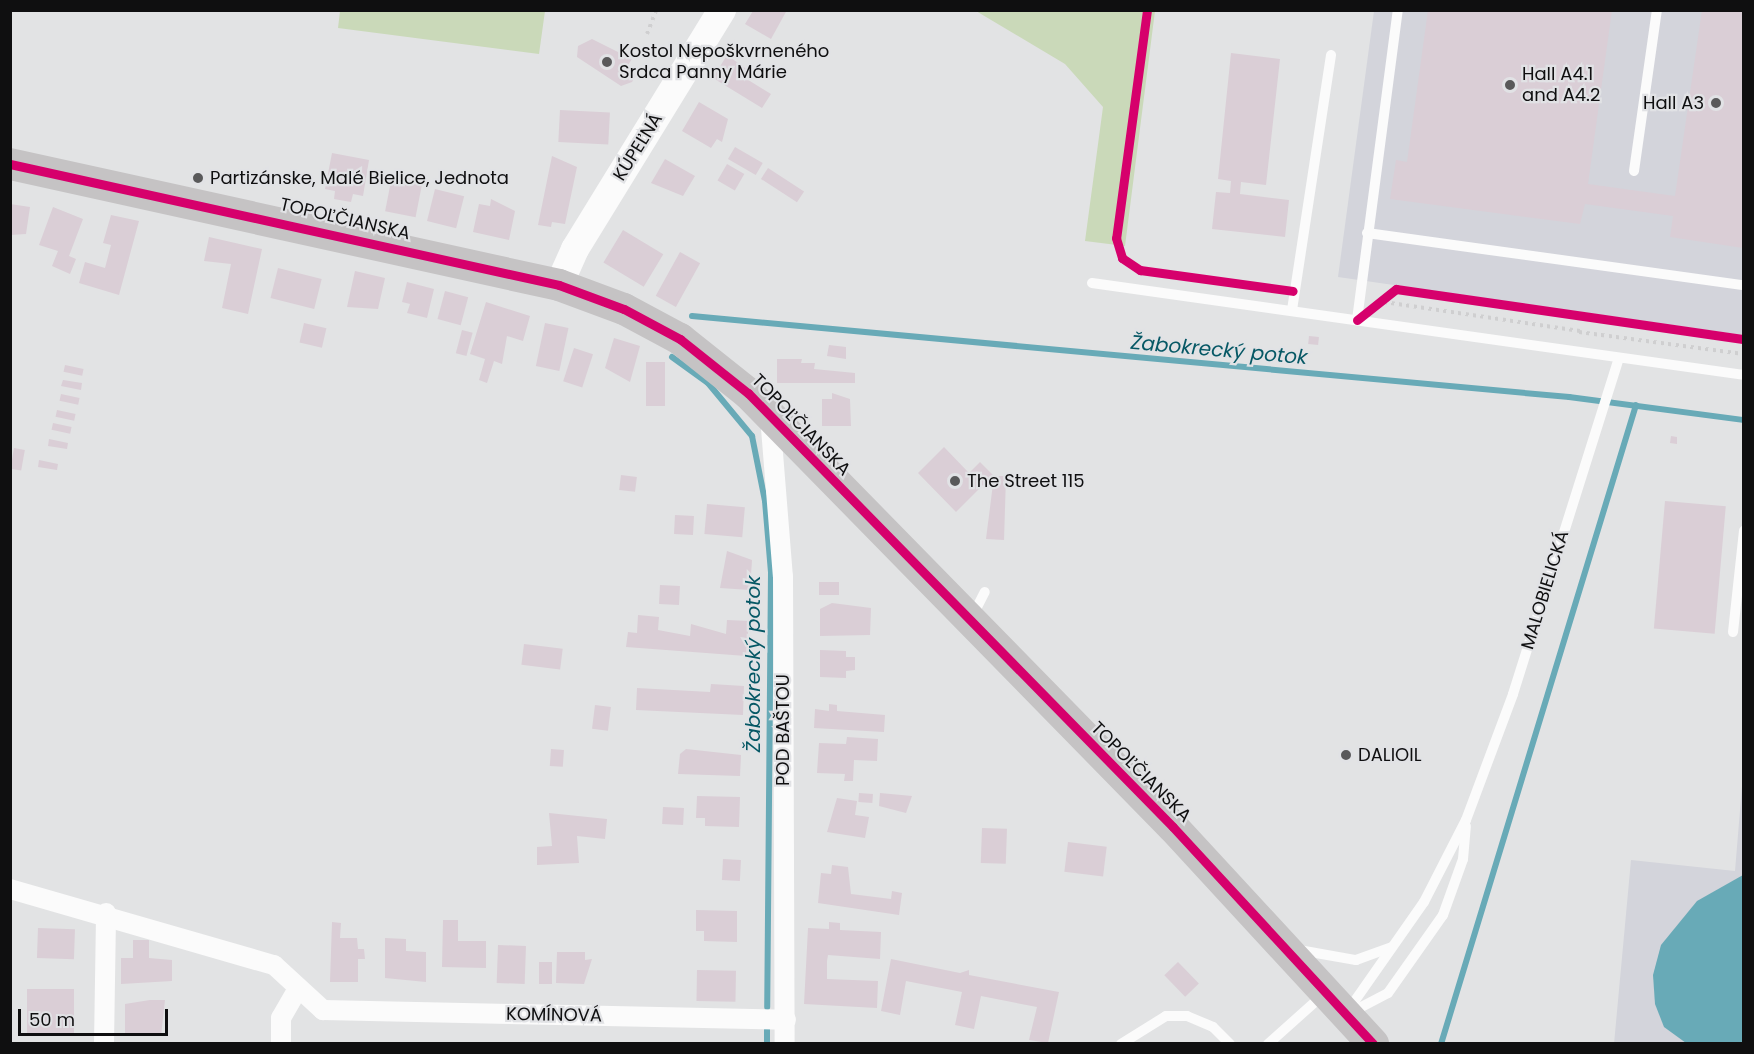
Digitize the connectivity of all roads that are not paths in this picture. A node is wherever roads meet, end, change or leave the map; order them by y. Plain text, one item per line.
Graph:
1 (722, 10) edge
2 (1398, 10) edge
3 (1657, 10) edge
4 (1331, 55) dead end
5 (10, 164) edge
6 (1634, 171) dead end
7 (1367, 233) junction
8 (1092, 283) dead end
9 (559, 285) junction
10 (1743, 285) edge
11 (1292, 310) junction
12 (1357, 320) junction
13 (1619, 358) junction
14 (1743, 375) edge
15 (771, 416) junction
16 (1743, 531) edge
17 (985, 592) dead end
18 (968, 622) junction
19 (1733, 632) dead end
20 (1466, 820) junction
21 (10, 889) edge
22 (106, 912) junction
23 (1283, 946) junction
24 (1391, 947) junction
25 (297, 990) junction
26 (1335, 1004) junction
27 (786, 1020) junction
28 (104, 1044) edge
29 (281, 1044) edge
30 (785, 1044) edge
31 (1121, 1044) edge
32 (1230, 1044) edge
33 (1268, 1044) edge
34 (1373, 1044) edge

1 - 9 street, KÚPEĽNÁ
2 - 7 lane
3 - 6 lane
4 - 11 lane
5 - 9 main road, TOPOĽČIANSKA
7 - 10 lane
7 - 12 lane
8 - 11 lane
9 - 15 main road, TOPOĽČIANSKA
11 - 12 lane
12 - 13 lane
13 - 14 lane
13 - 20 lane, MALOBIELICKÁ
15 - 18 main road, TOPOĽČIANSKA
15 - 27 street, POD BAŠTOU
16 - 19 lane
17 - 18 lane
18 - 23 main road, TOPOĽČIANSKA
20 - 24 lane, MALOBIELICKÁ
20 - 26 lane, MALOBIELICKÁ
21 - 22 street
22 - 25 street
22 - 28 street
23 - 24 lane
23 - 26 main road, TOPOĽČIANSKA
24 - 26 lane, MALOBIELICKÁ
25 - 27 street, KOMÍNOVÁ
25 - 29 street
26 - 33 lane
26 - 34 main road, TOPOĽČIANSKA
27 - 30 street, POD BAŠTOU
31 - 32 lane

